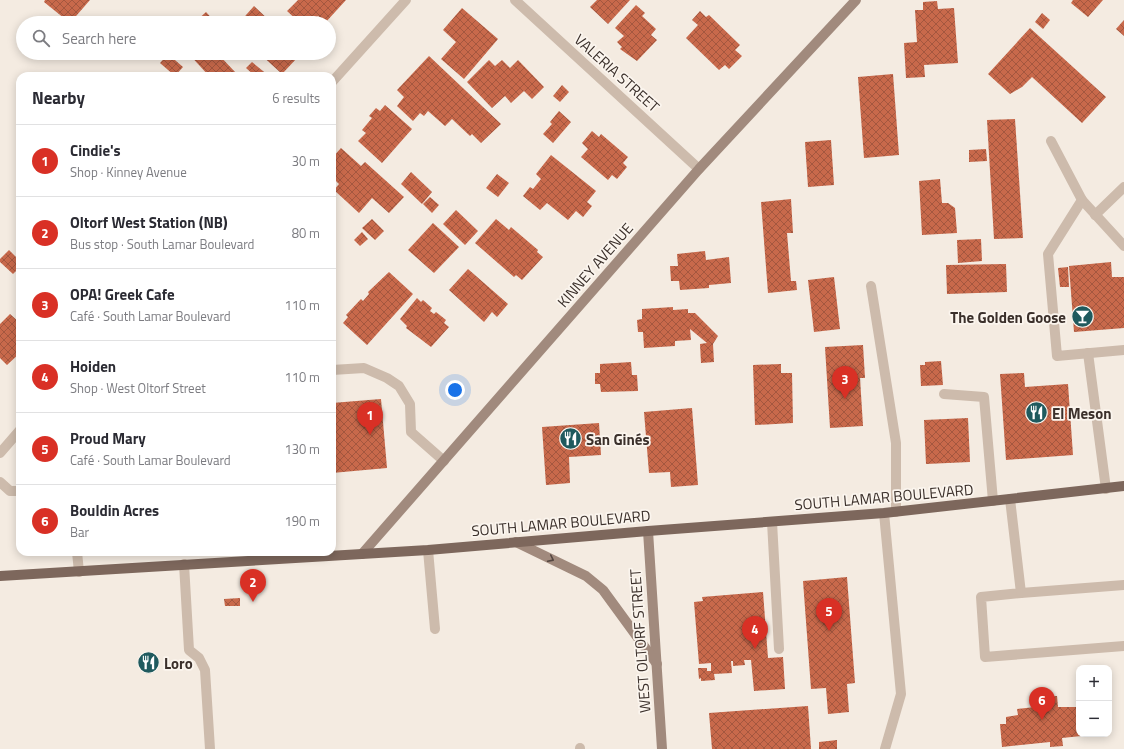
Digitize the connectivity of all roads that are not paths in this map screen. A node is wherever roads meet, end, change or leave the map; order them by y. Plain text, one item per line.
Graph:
1 (406, 0) edge
2 (515, 0) edge
3 (856, 0) edge
4 (336, 78) edge
5 (1051, 141) dead end
6 (699, 169) junction
7 (1124, 186) edge
8 (1082, 200) junction
9 (1096, 215) junction
10 (1124, 246) edge
11 (871, 286) dead end
12 (1124, 350) edge
13 (1088, 353) junction
14 (336, 370) edge
15 (944, 394) dead end
16 (16, 435) edge
17 (0, 453) edge
18 (444, 461) junction
19 (0, 482) edge
20 (1124, 486) edge
21 (1106, 488) junction
22 (16, 491) edge
23 (1010, 500) junction
24 (993, 501) junction
25 (896, 512) junction
26 (884, 514) junction
27 (772, 522) junction
28 (648, 530) junction
29 (516, 542) junction
30 (428, 550) junction
31 (362, 554) junction
32 (336, 555) edge
33 (77, 556) edge
34 (326, 556) edge
35 (184, 564) junction
36 (79, 572) junction
37 (0, 576) edge
38 (1124, 585) edge
39 (1021, 593) junction
40 (435, 630) dead end
41 (1124, 646) edge
42 (779, 649) dead end
43 (657, 664) junction
44 (210, 749) edge
45 (662, 749) edge
46 (885, 749) edge

1 - 4 street
2 - 6 street, VALERIA STREET
3 - 6 street, KINNEY AVENUE
5 - 8 street
6 - 18 street, KINNEY AVENUE
7 - 9 street
8 - 9 street
8 - 13 street
9 - 10 street
11 - 25 street
12 - 13 street
13 - 21 street
14 - 18 street
15 - 24 street
16 - 17 street
18 - 31 street, KINNEY AVENUE
19 - 22 street
20 - 21 main road, SOUTH LAMAR BOULEVARD
21 - 23 main road, SOUTH LAMAR BOULEVARD
23 - 24 main road, SOUTH LAMAR BOULEVARD
23 - 39 street
24 - 25 main road, SOUTH LAMAR BOULEVARD
25 - 26 main road, SOUTH LAMAR BOULEVARD
26 - 27 main road, SOUTH LAMAR BOULEVARD
26 - 46 street
27 - 28 main road, SOUTH LAMAR BOULEVARD
27 - 42 street
28 - 29 main road, SOUTH LAMAR BOULEVARD
28 - 43 street, WEST OLTORF STREET
29 - 30 main road, SOUTH LAMAR BOULEVARD
29 -> 43 street
30 - 31 main road, SOUTH LAMAR BOULEVARD
30 - 40 street
31 - 32 main road, SOUTH LAMAR BOULEVARD
33 - 36 street
34 - 35 main road, SOUTH LAMAR BOULEVARD
35 - 36 main road, SOUTH LAMAR BOULEVARD
35 - 44 street
36 - 37 main road, SOUTH LAMAR BOULEVARD
38 - 39 street
39 - 41 street
43 - 45 street, WEST OLTORF STREET

